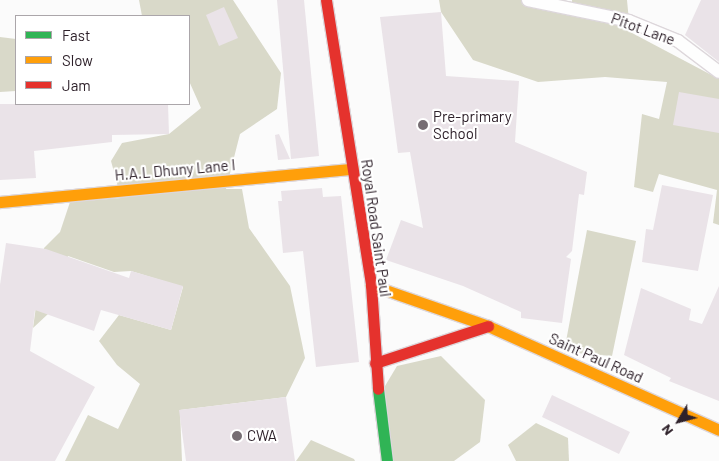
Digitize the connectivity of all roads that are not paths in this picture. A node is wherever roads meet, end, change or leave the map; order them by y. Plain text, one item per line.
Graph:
1 (326, 0) edge
2 (528, 0) edge
3 (719, 72) edge
4 (352, 169) junction
5 (0, 202) edge
6 (371, 285) junction
7 (488, 326) junction
8 (375, 363) junction
9 (719, 430) edge
10 (387, 461) edge

1 - 4 main road, Royal Road Saint Paul
2 - 3 lane, Pitot Lane
4 - 5 main road, H.A.L Dhuny Lane I
4 - 6 main road, Royal Road Saint Paul
6 - 7 main road, Saint Paul Road
6 - 8 main road, Royal Road Saint Paul
7 - 8 main road
7 - 9 main road, Saint Paul Road
8 - 10 main road, Royal Road Saint Paul

